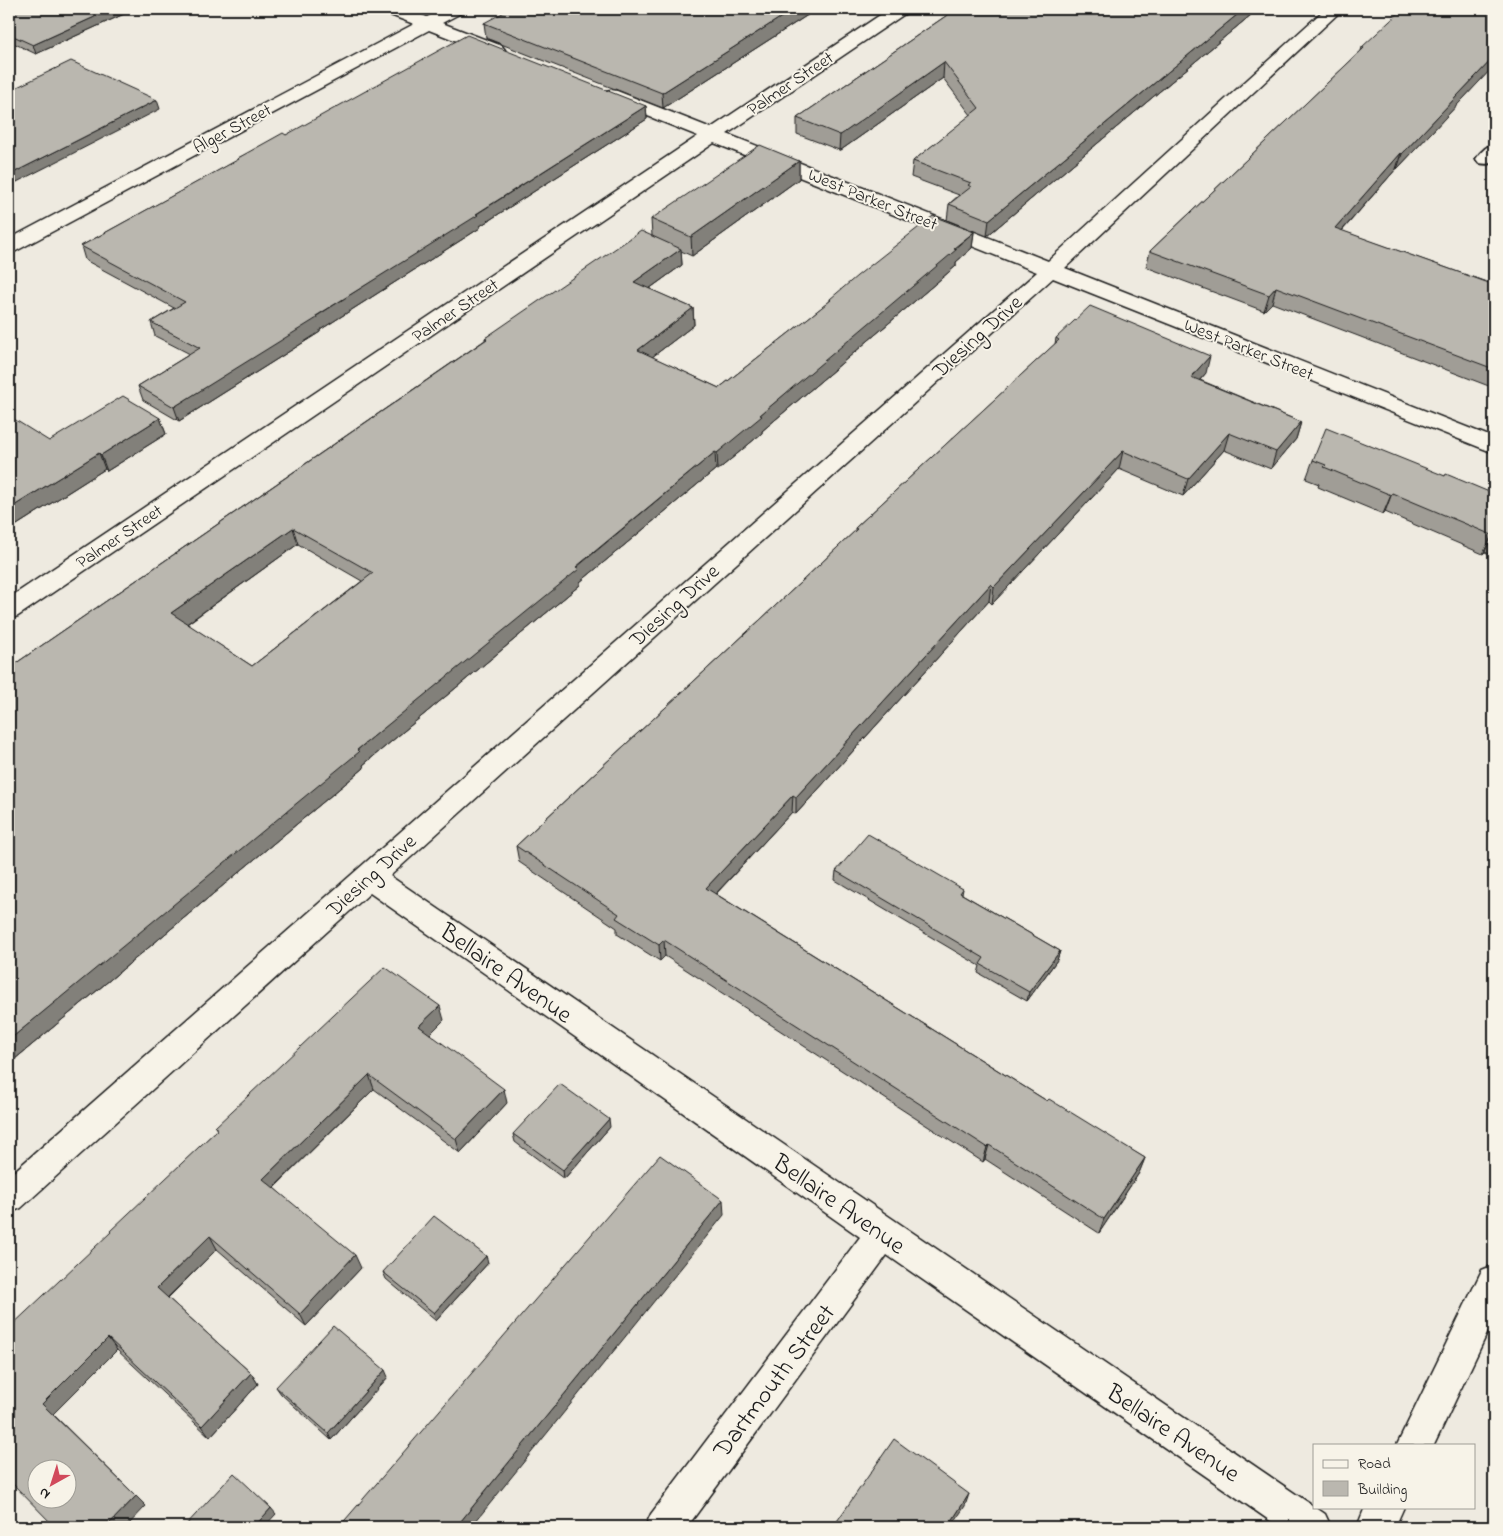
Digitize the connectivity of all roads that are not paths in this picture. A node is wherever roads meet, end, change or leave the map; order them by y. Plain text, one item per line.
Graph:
1 (390, 9) edge
2 (455, 9) edge
3 (900, 9) edge
4 (1335, 9) edge
5 (428, 23) junction
6 (517, 58) edge
7 (598, 90) edge
8 (713, 136) junction
9 (9, 247) edge
10 (1050, 270) junction
11 (1494, 446) edge
12 (9, 610) edge
13 (369, 876) junction
14 (9, 1197) edge
15 (883, 1233) junction
16 (1494, 1282) edge
17 (1415, 1444) edge
18 (1385, 1508) edge
19 (664, 1527) edge
20 (1312, 1527) edge
21 (1376, 1527) edge

1 - 5 street
2 - 5 street, Alger Street
3 - 8 street, Palmer Street
4 - 10 street, Diesing Drive
5 - 6 street
5 - 9 street, Alger Street
7 - 8 street, West Parker Street
8 - 10 street, West Parker Street
8 - 12 street, Palmer Street
10 - 11 street, West Parker Street
10 - 13 street, Diesing Drive
13 - 14 street, Diesing Drive
13 - 15 street, Bellaire Avenue
15 - 19 street, Dartmouth Street
15 - 20 street, Bellaire Avenue
16 - 17 street
18 - 21 street

